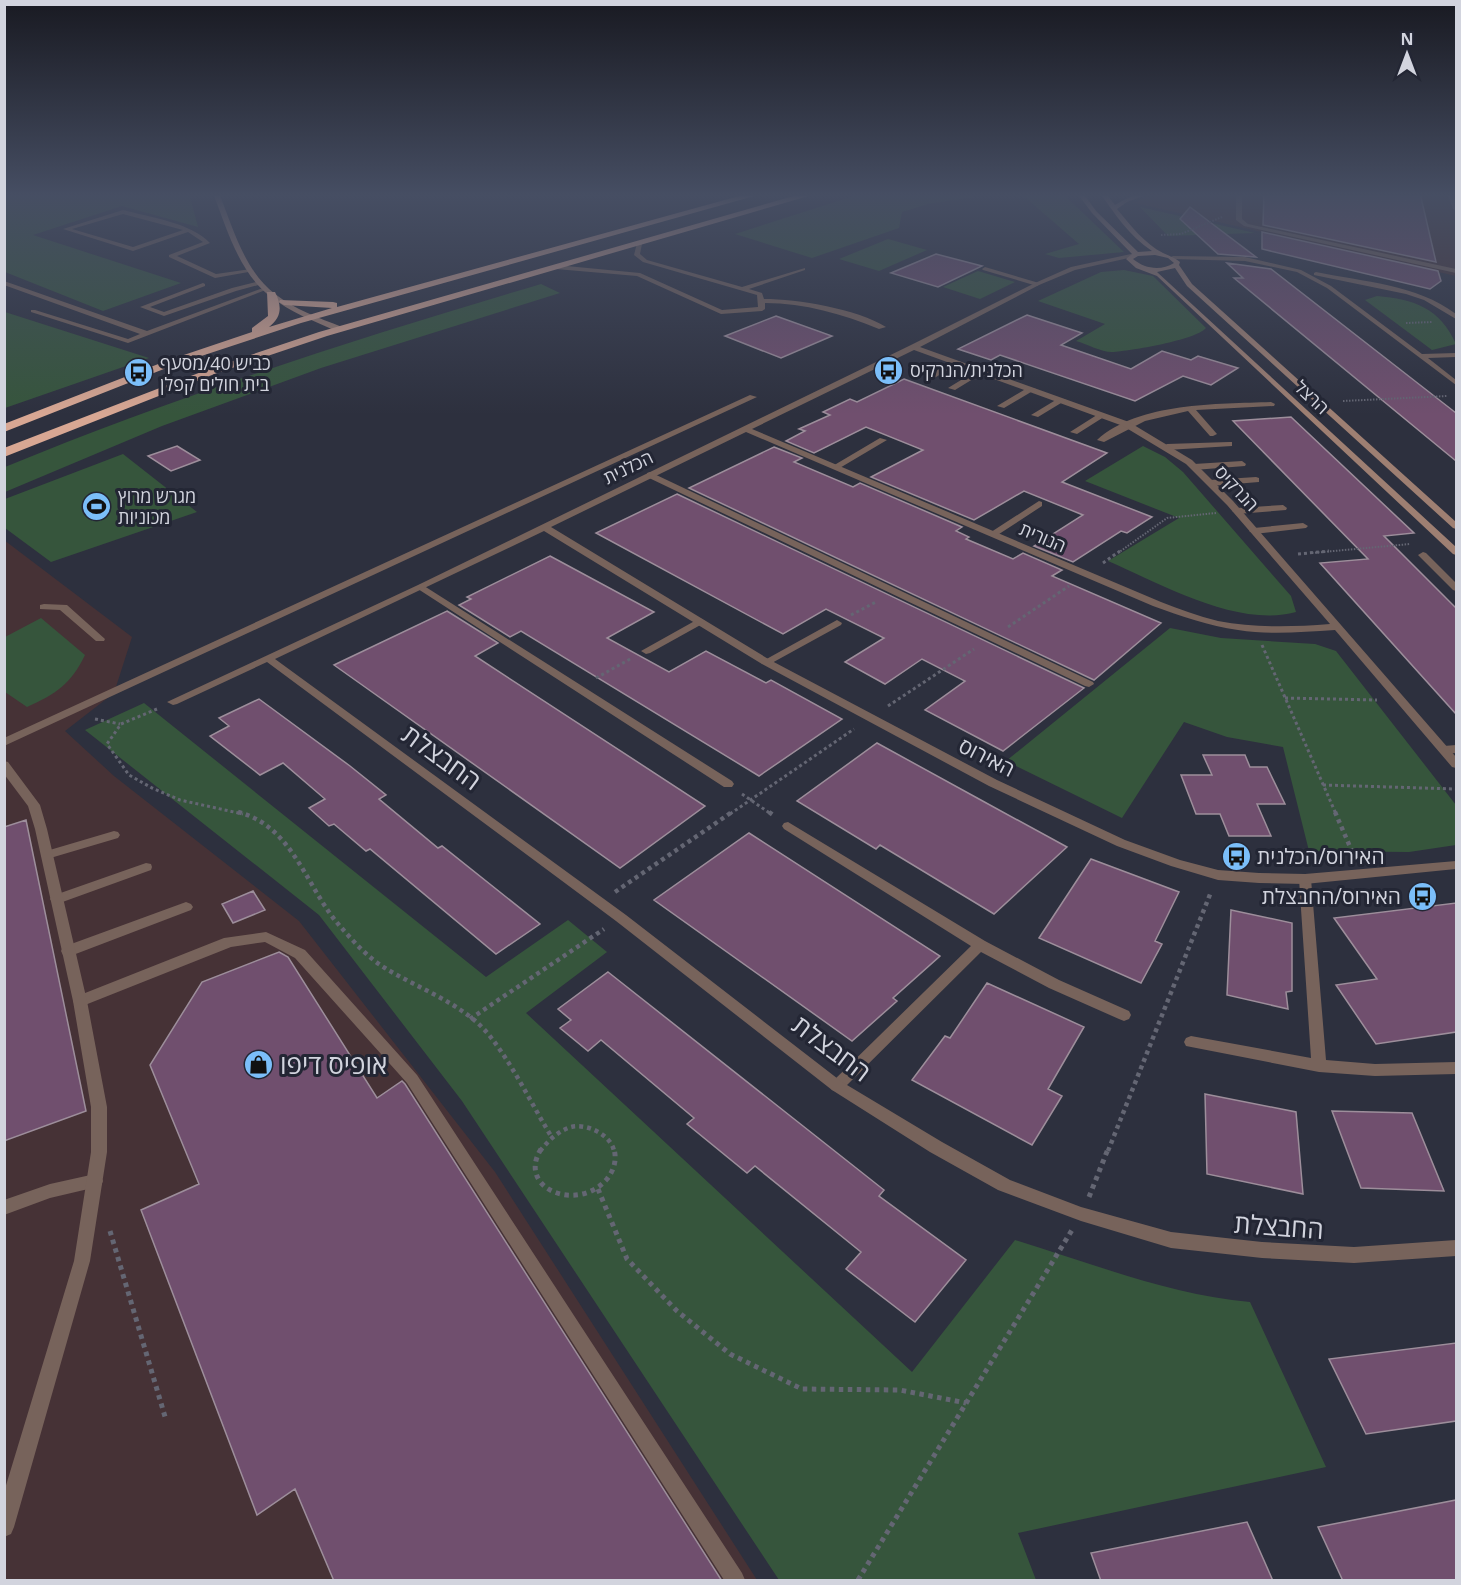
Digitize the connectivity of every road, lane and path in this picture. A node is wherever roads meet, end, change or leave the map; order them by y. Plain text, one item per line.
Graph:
1 (195, 267) edge
2 (249, 267) edge
3 (488, 267) edge
4 (556, 267) joint
5 (658, 267) edge
6 (673, 267) edge
7 (1079, 267) edge
8 (1142, 267) joint
9 (1164, 267) edge
10 (1178, 267) edge
11 (1281, 267) edge
12 (803, 269) dead end
13 (985, 269) dead end
14 (251, 270) junction
15 (1299, 271) junction
16 (657, 283) junction
17 (6, 284) edge
18 (1037, 284) junction
19 (202, 285) dead end
20 (745, 288) junction
21 (1379, 288) junction
22 (265, 289) junction
23 (1338, 293) junction
24 (385, 295) junction
25 (762, 301) junction
26 (284, 302) junction
27 (33, 311) dead end
28 (312, 317) junction
29 (1456, 317) edge
30 (1434, 322) dead end
31 (1379, 324) junction
32 (882, 327) dead end
33 (339, 329) junction
34 (147, 334) junction
35 (237, 340) junction
36 (914, 347) junction
37 (1456, 355) edge
38 (1420, 356) junction
39 (957, 362) junction
40 (982, 371) junction
41 (928, 378) dead end
42 (1456, 383) edge
43 (952, 388) dead end
44 (1032, 389) junction
45 (1456, 395) edge
46 (753, 397) dead end
47 (1062, 400) junction
48 (1321, 402) junction
49 (1271, 404) dead end
50 (1001, 406) dead end
51 (1190, 408) junction
52 (1035, 415) dead end
53 (1103, 415) junction
54 (1126, 424) junction
55 (4, 428) edge
56 (746, 429) junction
57 (1074, 432) dead end
58 (1213, 434) dead end
59 (883, 440) dead end
60 (1101, 440) dead end
61 (1229, 444) dead end
62 (1167, 447) junction
63 (4, 453) edge
64 (1242, 464) dead end
65 (835, 466) junction
66 (1194, 467) junction
67 (650, 475) junction
68 (1256, 480) dead end
69 (1210, 483) junction
70 (1039, 504) dead end
71 (1283, 508) dead end
72 (1237, 511) junction
73 (1304, 526) dead end
74 (1456, 526) edge
75 (544, 527) junction
76 (1254, 531) junction
77 (993, 534) junction
78 (1445, 541) junction
79 (1456, 552) edge
80 (1276, 555) junction
81 (1423, 555) dead end
82 (1087, 574) junction
83 (421, 587) junction
84 (1456, 588) edge
85 (894, 591) junction
86 (44, 607) dead end
87 (700, 621) junction
88 (837, 623) joint
89 (1338, 627) junction
90 (1255, 629) junction
91 (992, 638) junction
92 (100, 639) dead end
93 (646, 651) joint
94 (269, 659) junction
95 (766, 663) junction
96 (1089, 684) dead end
97 (578, 687) junction
98 (1285, 698) junction
99 (1401, 700) junction
100 (173, 702) joint
101 (870, 718) junction
102 (4, 743) edge
103 (1450, 749) edge
104 (1456, 764) edge
105 (4, 765) edge
106 (728, 784) joint
107 (1323, 785) junction
108 (1456, 789) edge
109 (751, 800) junction
110 (789, 826) joint
111 (114, 834) dead end
112 (47, 855) junction
113 (1456, 865) edge
114 (146, 867) dead end
115 (1361, 873) junction
116 (1218, 875) junction
117 (1305, 879) junction
118 (57, 899) junction
119 (600, 903) junction
120 (186, 907) dead end
121 (621, 918) junction
122 (980, 945) junction
123 (68, 951) junction
124 (80, 1001) junction
125 (1124, 1015) dead end
126 (470, 1019) junction
127 (1191, 1042) dead end
128 (1319, 1066) junction
129 (1456, 1068) edge
130 (837, 1086) junction
131 (551, 1136) junction
132 (95, 1181) junction
133 (598, 1189) junction
134 (4, 1208) edge
135 (1081, 1214) junction
136 (109, 1227) dead end
137 (1456, 1248) edge
138 (966, 1403) junction
139 (166, 1420) dead end
140 (10, 1487) edge
141 (4, 1527) edge
142 (735, 1581) edge
143 (858, 1581) edge

1 - 14 street
2 - 14 street
3 - 24 highway
4 - 16 street
4 - 33 highway
5 - 16 street
6 - 20 street
7 - 18 street, הכלנית
8 - 9 street
8 - 78 street, הרצל
10 - 48 street, הרצל
11 - 15 street
12 - 20 street
13 - 18 street
14 - 22 street
15 - 21 street
15 - 23 street
16 - 25 street
17 - 34 street
18 - 36 street, הכלנית
19 - 22 street
20 - 25 street
21 - 23 street
21 - 29 street
22 - 26 street
22 - 34 street
22 - 35 highway
23 - 31 street
24 - 26 highway
24 - 28 highway
25 - 32 street
26 - 28 street
27 - 34 street
28 - 33 street
28 - 35 highway
30 - 31 path
31 - 38 street
33 - 63 highway
35 - 55 highway
36 - 39 street, הנרקיס
36 - 56 street, הכלנית
37 - 38 street
38 - 42 street
39 - 40 street, הנרקיס
39 - 41 street
40 - 43 street
40 - 44 street, הנרקיס
44 - 47 street, הנרקיס
44 - 50 street
45 - 48 path
46 - 102 street
47 - 52 street
47 - 53 street, הנרקיס
48 - 74 street, הרצל
49 - 51 street
51 - 54 street
51 - 58 street
53 - 54 street, הנרקיס
53 - 57 street
54 - 60 street
54 - 62 street, הנרקיס
56 - 65 street, הנורית
56 - 67 street, הכלנית
59 - 65 street
61 - 62 street
62 - 66 street, הנרקיס
64 - 66 street
65 - 77 street, הנורית
66 - 69 street, הנרקיס
67 - 75 street, הכלנית
67 - 85 street
68 - 69 street
69 - 72 street, הנרקיס
70 - 77 street
71 - 72 street
72 - 76 street, הנרקיס
72 - 82 path
73 - 76 street
75 - 83 street, הכלנית
75 - 87 street, האירוס
76 - 80 street, הנרקיס
77 - 82 street, הנורית
78 - 79 street, הרצל
78 - 80 path
80 - 89 street, הנרקיס
81 - 84 street
82 - 90 street, הנורית
82 - 91 path
83 - 94 street, הכלנית
83 - 97 street
85 - 88 path
85 - 91 street
86 - 92 street
87 - 93 street
87 - 95 street, האירוס
88 - 95 street
89 - 90 street, הנורית
89 - 99 street, הנרקיס
90 - 98 path
91 - 96 street
91 - 101 path
93 - 97 path
94 - 100 street, הכלנית
94 - 119 street, החבצלת
95 - 101 street, האירוס
97 - 106 street
98 - 99 path
98 - 107 path
99 - 103 street, הנרקיס
100 - 126 path
101 - 109 path
101 - 116 street, האירוס
103 - 104 street, הנרקיס
105 - 112 street
106 - 109 path
107 - 108 path
107 - 115 path
109 - 110 path
109 - 119 path
110 - 122 street
111 - 112 street
112 - 118 street
113 - 115 street, האירוס
114 - 118 street
115 - 117 street, האירוס
116 - 117 street, האירוס
116 - 135 path
117 - 128 street
118 - 123 street
119 - 121 street, החבצלת
120 - 123 street
121 - 126 path
121 - 130 street, החבצלת
122 - 125 street
122 - 130 street
123 - 124 street
124 - 132 street
124 - 142 street
126 - 131 path
127 - 128 street
128 - 129 street
130 - 135 street, החבצלת
131 - 133 path
131 - 133 path
132 - 134 street
132 - 140 street
133 - 138 path
135 - 137 street, החבצלת
135 - 138 path
136 - 139 path
138 - 143 path
140 - 141 street

